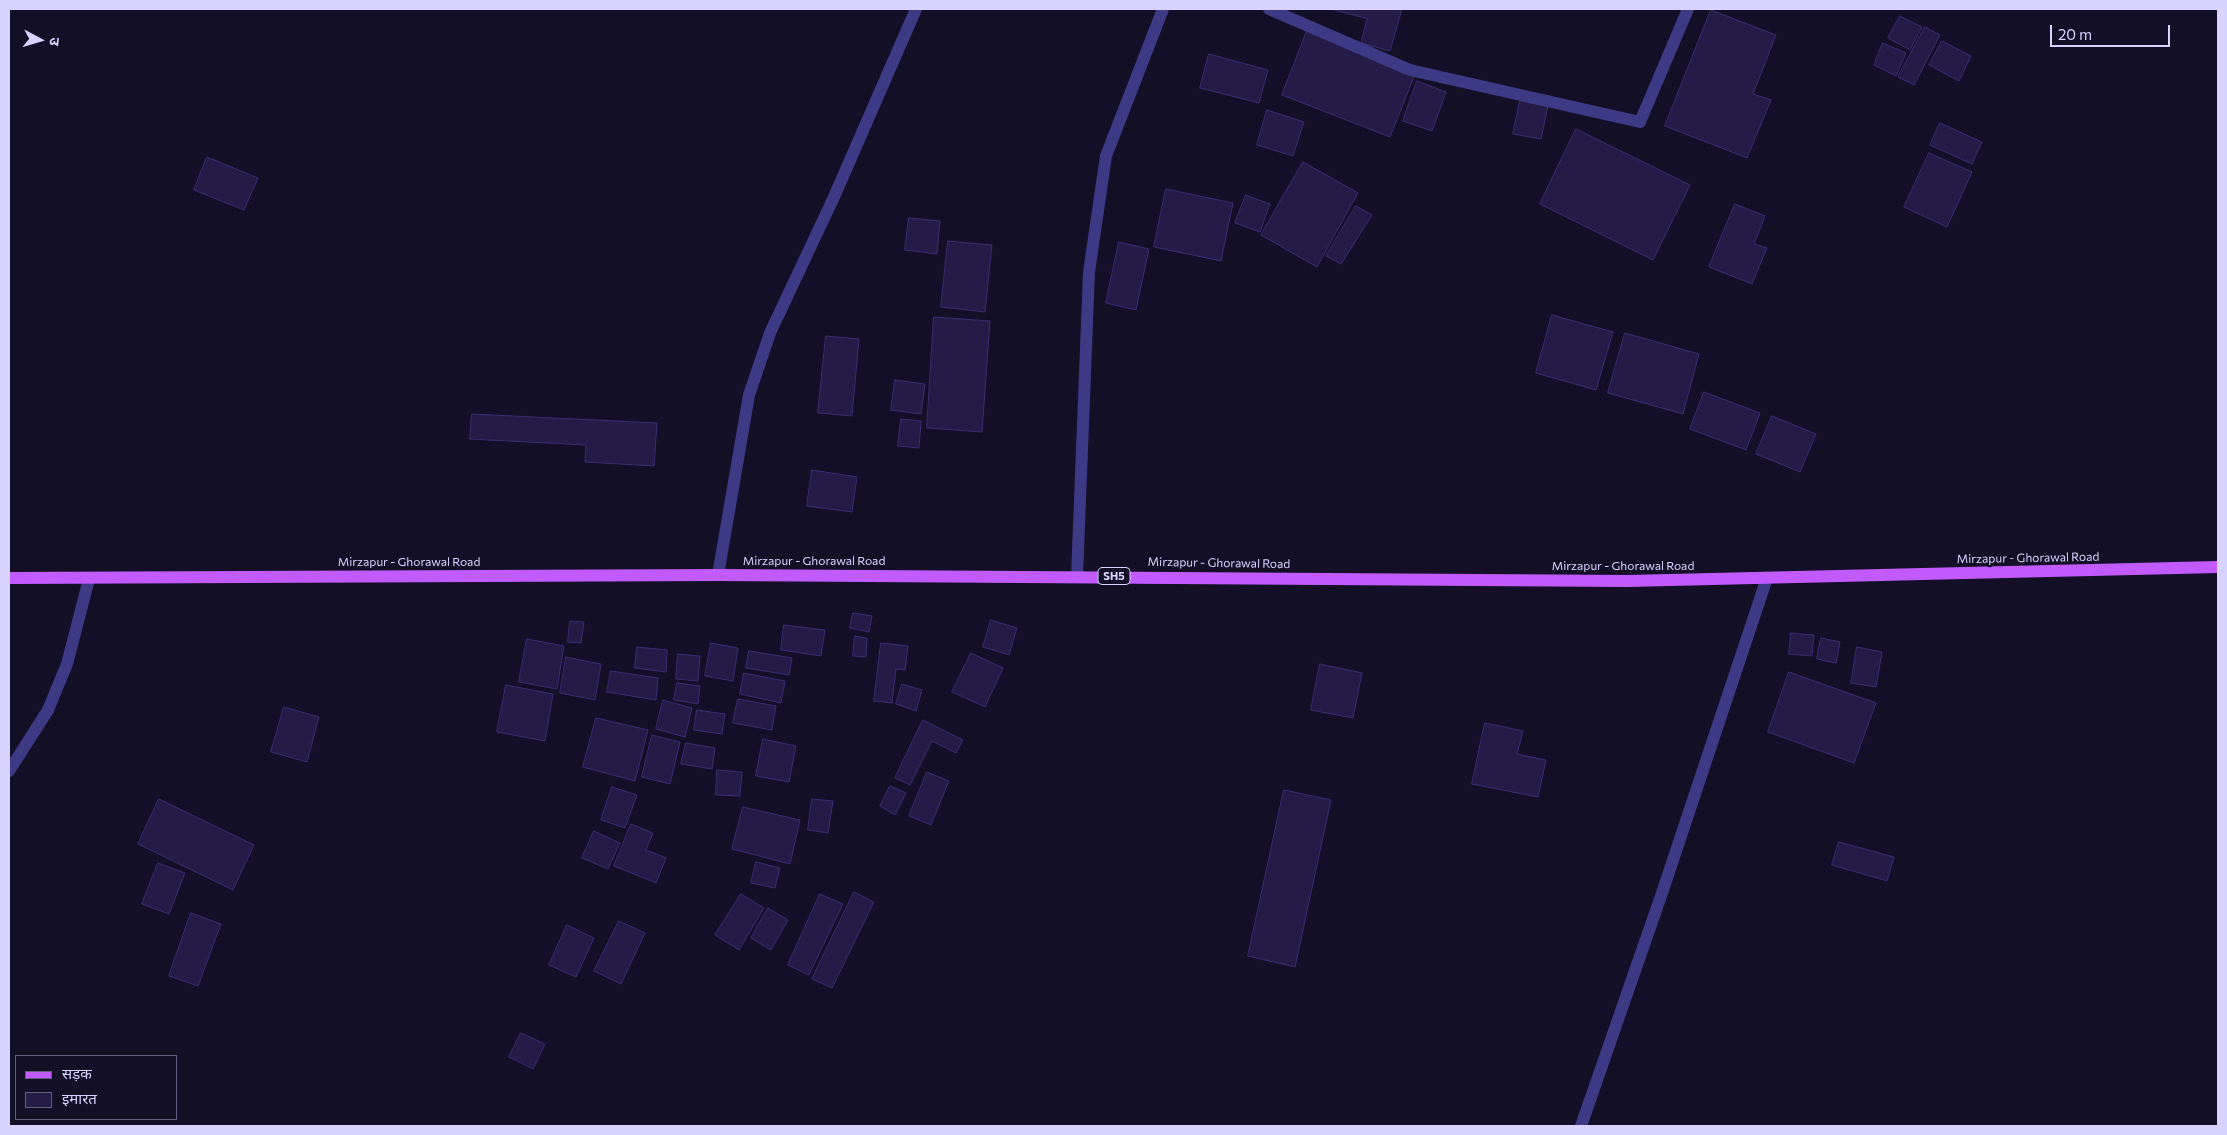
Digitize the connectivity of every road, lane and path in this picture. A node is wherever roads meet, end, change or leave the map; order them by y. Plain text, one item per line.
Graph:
1 (916, 9) edge
2 (1162, 9) edge
3 (1269, 9) edge
4 (1688, 9) edge
5 (2218, 567) edge
6 (718, 574) junction
7 (1077, 576) junction
8 (9, 578) edge
9 (1766, 578) junction
10 (89, 579) junction
11 (9, 772) edge
12 (1581, 1126) edge

1 - 6 street
2 - 7 street
3 - 4 street
5 - 9 main road, Mirzapur - Ghorawal Road / SH5
6 - 7 main road, Mirzapur - Ghorawal Road / SH5
6 - 10 main road, Mirzapur - Ghorawal Road / SH5
7 - 9 main road, Mirzapur - Ghorawal Road / SH5
8 - 10 main road, Mirzapur - Ghorawal Road / SH5
9 - 12 street
10 - 11 street

